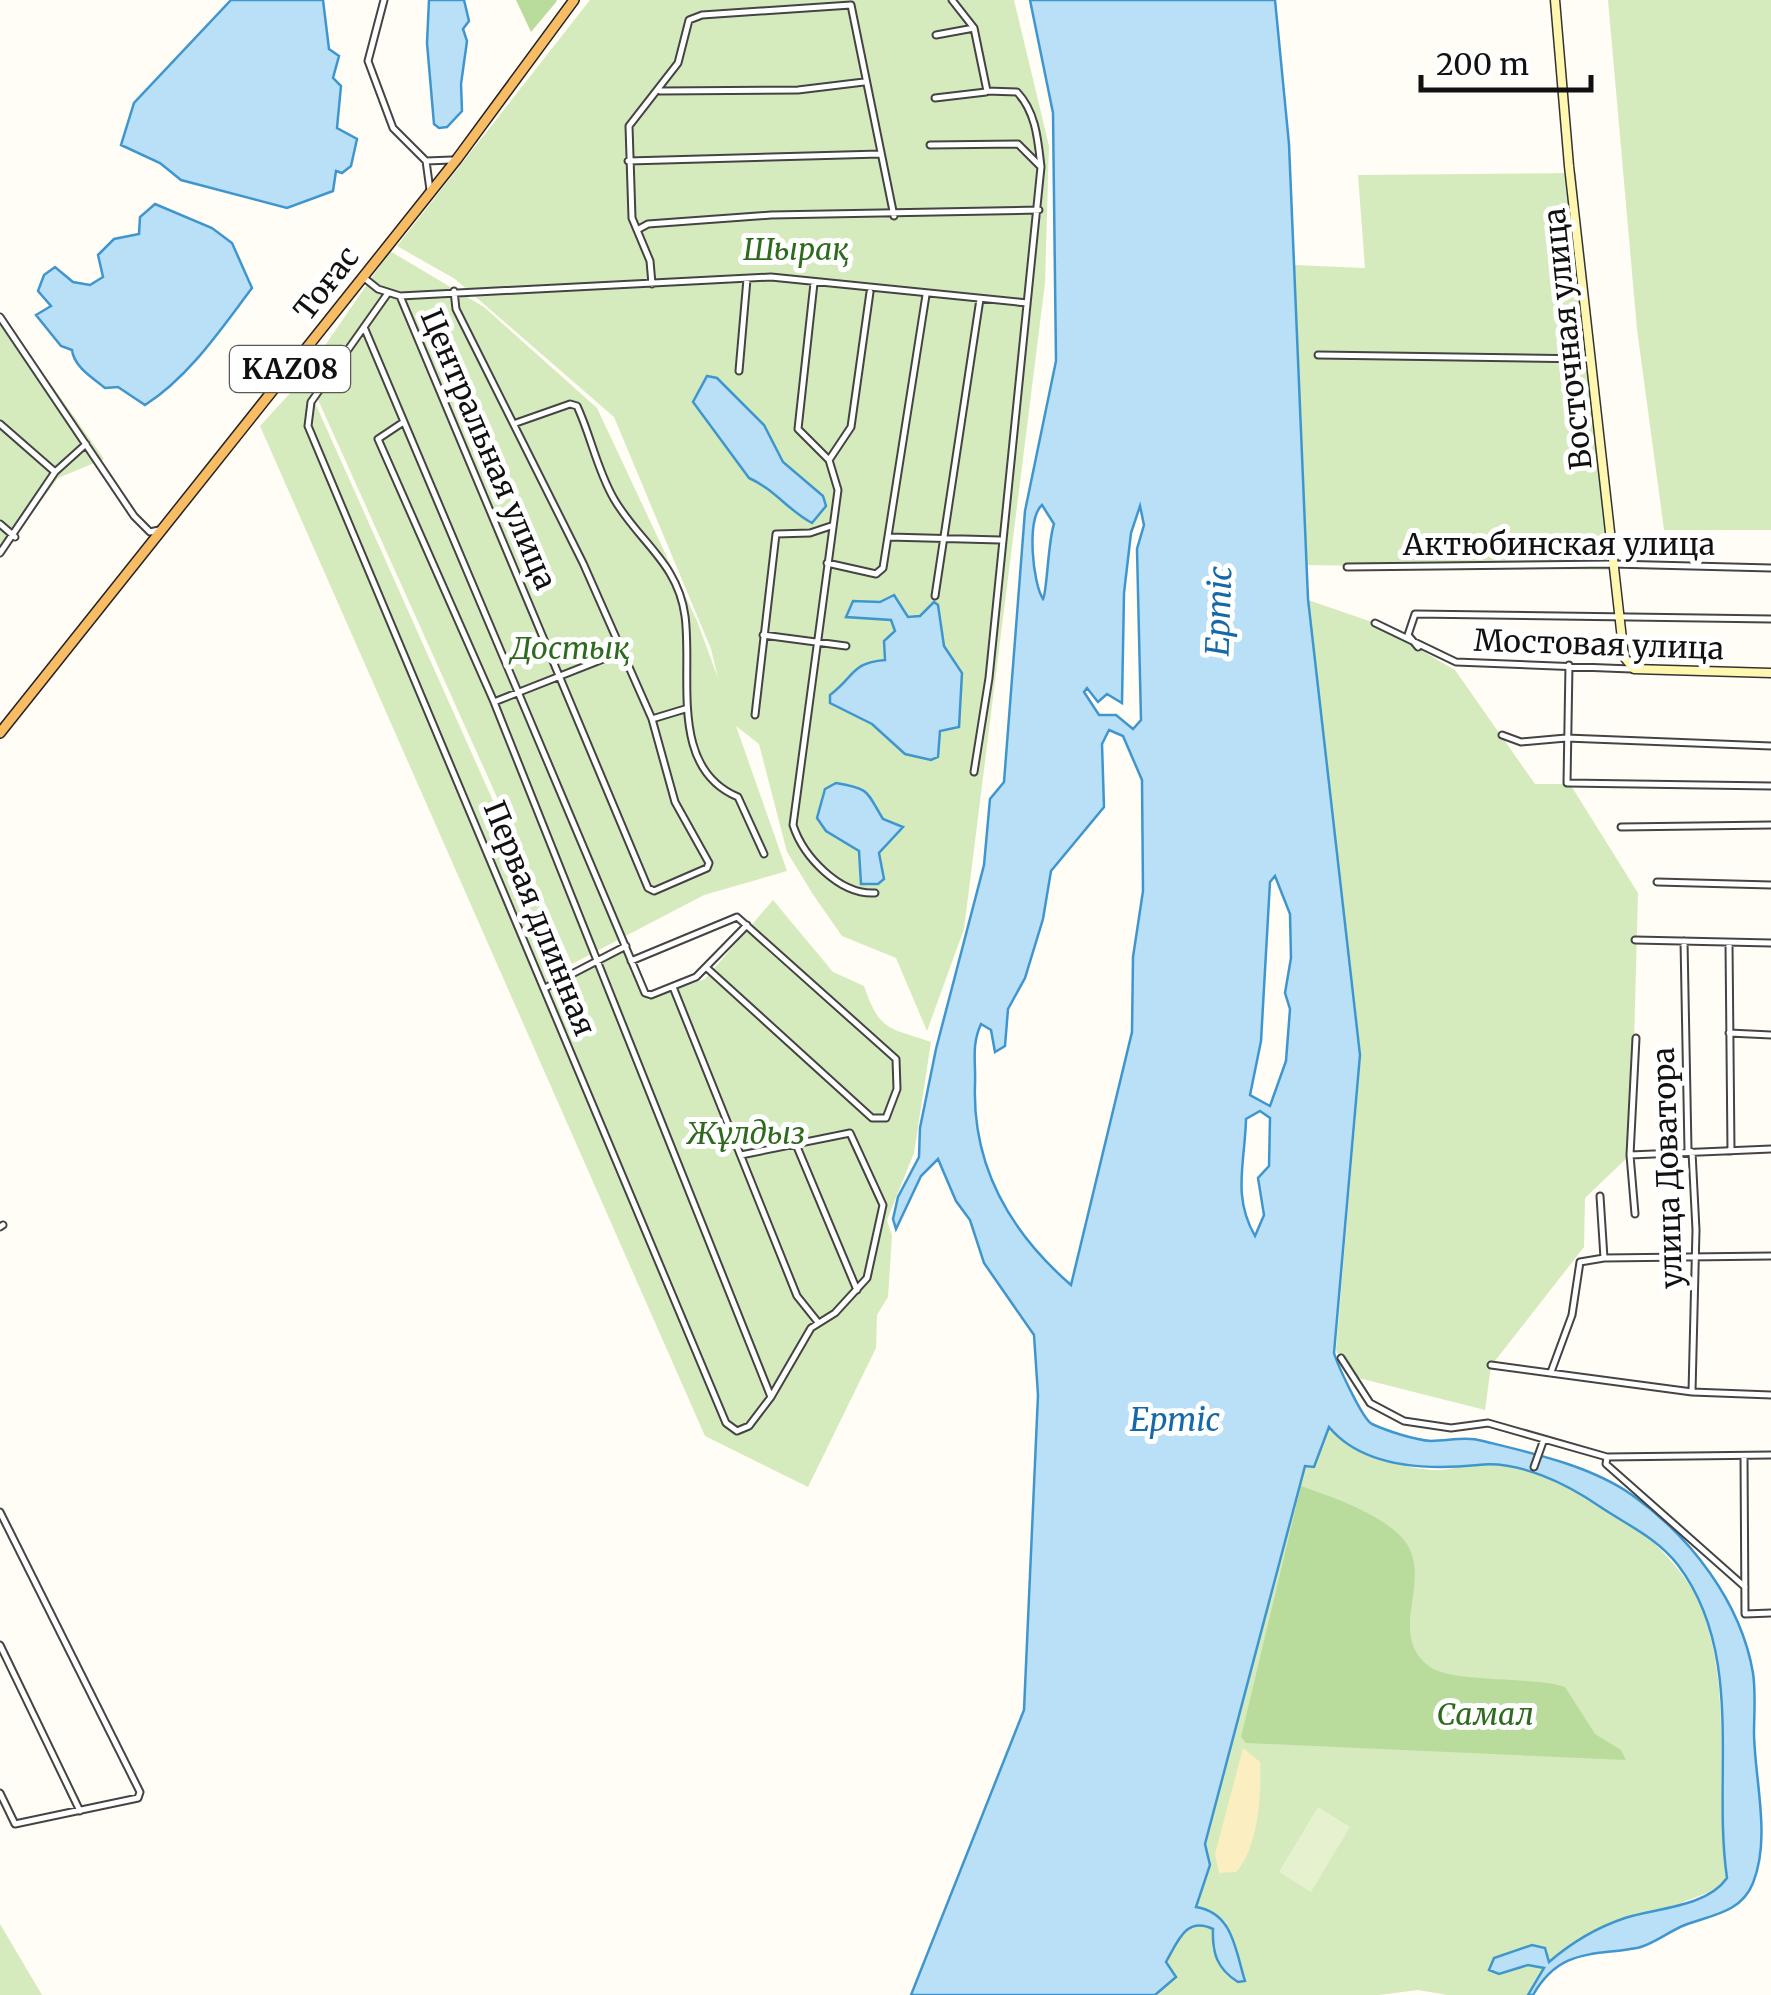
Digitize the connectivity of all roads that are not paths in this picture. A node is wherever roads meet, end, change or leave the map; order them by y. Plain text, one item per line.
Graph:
1 (384, 0) edge
2 (574, 0) edge
3 (952, 0) edge
4 (1555, 0) edge
5 (974, 28) junction
6 (936, 35) dead end
7 (864, 82) junction
8 (660, 91) junction
9 (987, 91) junction
10 (935, 98) dead end
11 (930, 145) dead end
12 (882, 154) junction
13 (456, 159) junction
14 (628, 160) junction
15 (426, 161) junction
16 (1041, 166) junction
17 (430, 192) junction
18 (1040, 210) junction
19 (894, 216) junction
20 (636, 230) junction
21 (363, 277) junction
22 (747, 279) junction
23 (814, 283) junction
24 (652, 284) junction
25 (454, 291) junction
26 (870, 291) junction
27 (388, 293) junction
28 (926, 295) junction
29 (400, 296) junction
30 (980, 299) junction
31 (1027, 303) junction
32 (0, 316) edge
33 (364, 327) junction
34 (1318, 355) dead end
35 (1591, 359) junction
36 (739, 371) dead end
37 (402, 423) junction
38 (0, 424) edge
39 (516, 424) junction
40 (86, 444) junction
41 (828, 460) junction
42 (56, 472) junction
43 (0, 524) edge
44 (167, 526) junction
45 (831, 526) junction
46 (15, 537) junction
47 (888, 537) junction
48 (1002, 540) junction
49 (946, 542) junction
50 (0, 553) edge
51 (827, 563) junction
52 (1613, 564) junction
53 (1347, 566) dead end
54 (1771, 568) edge
55 (935, 596) dead end
56 (1618, 618) junction
57 (1771, 619) edge
58 (1375, 623) dead end
59 (763, 636) junction
60 (820, 642) junction
61 (846, 646) dead end
62 (1418, 647) junction
63 (621, 652) junction
64 (1569, 666) junction
65 (1634, 669) junction
66 (1771, 672) edge
67 (559, 676) junction
68 (520, 691) junction
69 (494, 702) junction
70 (685, 710) junction
71 (755, 716) dead end
72 (652, 719) junction
73 (0, 734) edge
74 (1502, 735) dead end
75 (1566, 738) junction
76 (1771, 746) edge
77 (974, 772) dead end
78 (1771, 786) edge
79 (1771, 826) edge
80 (1621, 828) dead end
81 (764, 854) dead end
82 (1657, 882) dead end
83 (1771, 885) edge
84 (875, 893) dead end
85 (747, 925) junction
86 (1635, 940) dead end
87 (1684, 942) junction
88 (1728, 943) junction
89 (1771, 943) edge
90 (626, 946) junction
91 (598, 958) junction
92 (631, 960) junction
93 (706, 968) junction
94 (673, 987) junction
95 (545, 988) junction
96 (1729, 1033) junction
97 (1771, 1035) edge
98 (1636, 1038) dead end
99 (794, 1142) junction
100 (1731, 1150) junction
101 (1771, 1150) edge
102 (1692, 1152) junction
103 (741, 1155) junction
104 (1630, 1156) junction
105 (1600, 1196) dead end
106 (1636, 1214) dead end
107 (1771, 1256) edge
108 (1604, 1258) junction
109 (1696, 1259) junction
110 (857, 1290) junction
111 (817, 1321) junction
112 (1342, 1358) dead end
113 (1491, 1365) dead end
114 (1551, 1372) junction
115 (1692, 1392) junction
116 (1771, 1395) edge
117 (771, 1397) junction
118 (1544, 1439) junction
119 (1771, 1455) edge
120 (1607, 1456) junction
121 (1744, 1456) junction
122 (1534, 1466) dead end
123 (0, 1512) edge
124 (1745, 1587) junction
125 (1771, 1613) edge
126 (0, 1645) edge
127 (0, 1793) edge
128 (80, 1811) junction

1 - 15 street
2 - 13 highway, Тоғас / KAZ08
3 - 5 street
4 - 35 main road, Восточная улица
5 - 6 street
5 - 9 street
7 - 8 street
7 - 8 street
7 - 12 street
8 - 14 street
9 - 10 street
9 - 16 street
11 - 16 street
12 - 14 street
12 - 19 street
13 - 15 street
13 - 17 highway, Тоғас / KAZ08
14 - 20 street
15 - 17 street
16 - 18 street
17 - 21 highway, Тоғас / KAZ08
18 - 19 street
18 - 31 street
19 - 20 street
20 - 24 street
21 - 27 street
21 - 44 highway, Тоғас / KAZ08
22 - 23 street
22 - 24 street
22 - 36 street
23 - 26 street
23 - 41 street
24 - 25 street
25 - 29 street
25 - 39 street
26 - 28 street
26 - 41 street
27 - 29 street
27 - 33 street
28 - 30 street
28 - 47 street
29 - 67 street, Центральная улица
30 - 31 street
30 - 49 street
31 - 48 street
32 - 40 street
33 - 37 street
33 - 95 street, Первая длинная
34 - 35 street
35 - 52 main road, Восточная улица
37 - 68 street
37 - 69 street
38 - 42 street
39 - 63 street
39 - 70 street
40 - 42 street
40 - 44 street
41 - 45 street
42 - 46 street
43 - 46 street
44 - 73 highway, Тоғас / KAZ08
45 - 51 street
45 - 59 street
46 - 50 street
47 - 49 street
47 - 51 street
48 - 49 street
48 - 77 street
49 - 55 street
51 - 60 street
52 - 53 street, Актюбинская улица
52 - 54 street, Актюбинская улица
52 - 56 main road, Восточная улица
56 - 57 street
56 - 62 street
56 - 65 main road, Восточная улица
58 - 62 street, Мостовая улица
59 - 60 street
59 - 71 street
60 - 61 street
60 - 84 street
62 - 64 street, Мостовая улица
63 - 67 street
63 - 72 street
64 - 65 street, Мостовая улица
64 - 75 street
65 - 66 main road, Мостовая улица
67 - 68 street
67 - 72 street, Центральная улица
68 - 69 street
68 - 90 street
69 - 91 street
70 - 72 street
70 - 81 street
74 - 75 street
75 - 76 street
75 - 78 street
79 - 80 street
82 - 83 street
85 - 92 street
85 - 93 street
85 - 93 street
86 - 87 street
87 - 88 street
87 - 102 street, улица Доватора
88 - 89 street
88 - 96 street
90 - 91 street
90 - 92 street
91 - 95 street
91 - 117 street
92 - 94 street
93 - 94 street
94 - 103 street
95 - 117 street, Первая длинная
96 - 97 street
96 - 100 street
98 - 104 street
99 - 103 street
99 - 110 street
99 - 110 street
100 - 101 street
100 - 102 street
102 - 104 street
102 - 109 street, улица Доватора
103 - 111 street
104 - 106 street
105 - 108 street
107 - 109 street
108 - 109 street
108 - 114 street
109 - 115 street, улица Доватора
110 - 111 street
111 - 117 street
112 - 118 street
113 - 114 street
114 - 115 street
115 - 116 street
118 - 120 street
118 - 122 street
119 - 121 street
120 - 121 street
120 - 124 street
121 - 124 street
123 - 128 street
124 - 125 street
126 - 128 street
127 - 128 street

